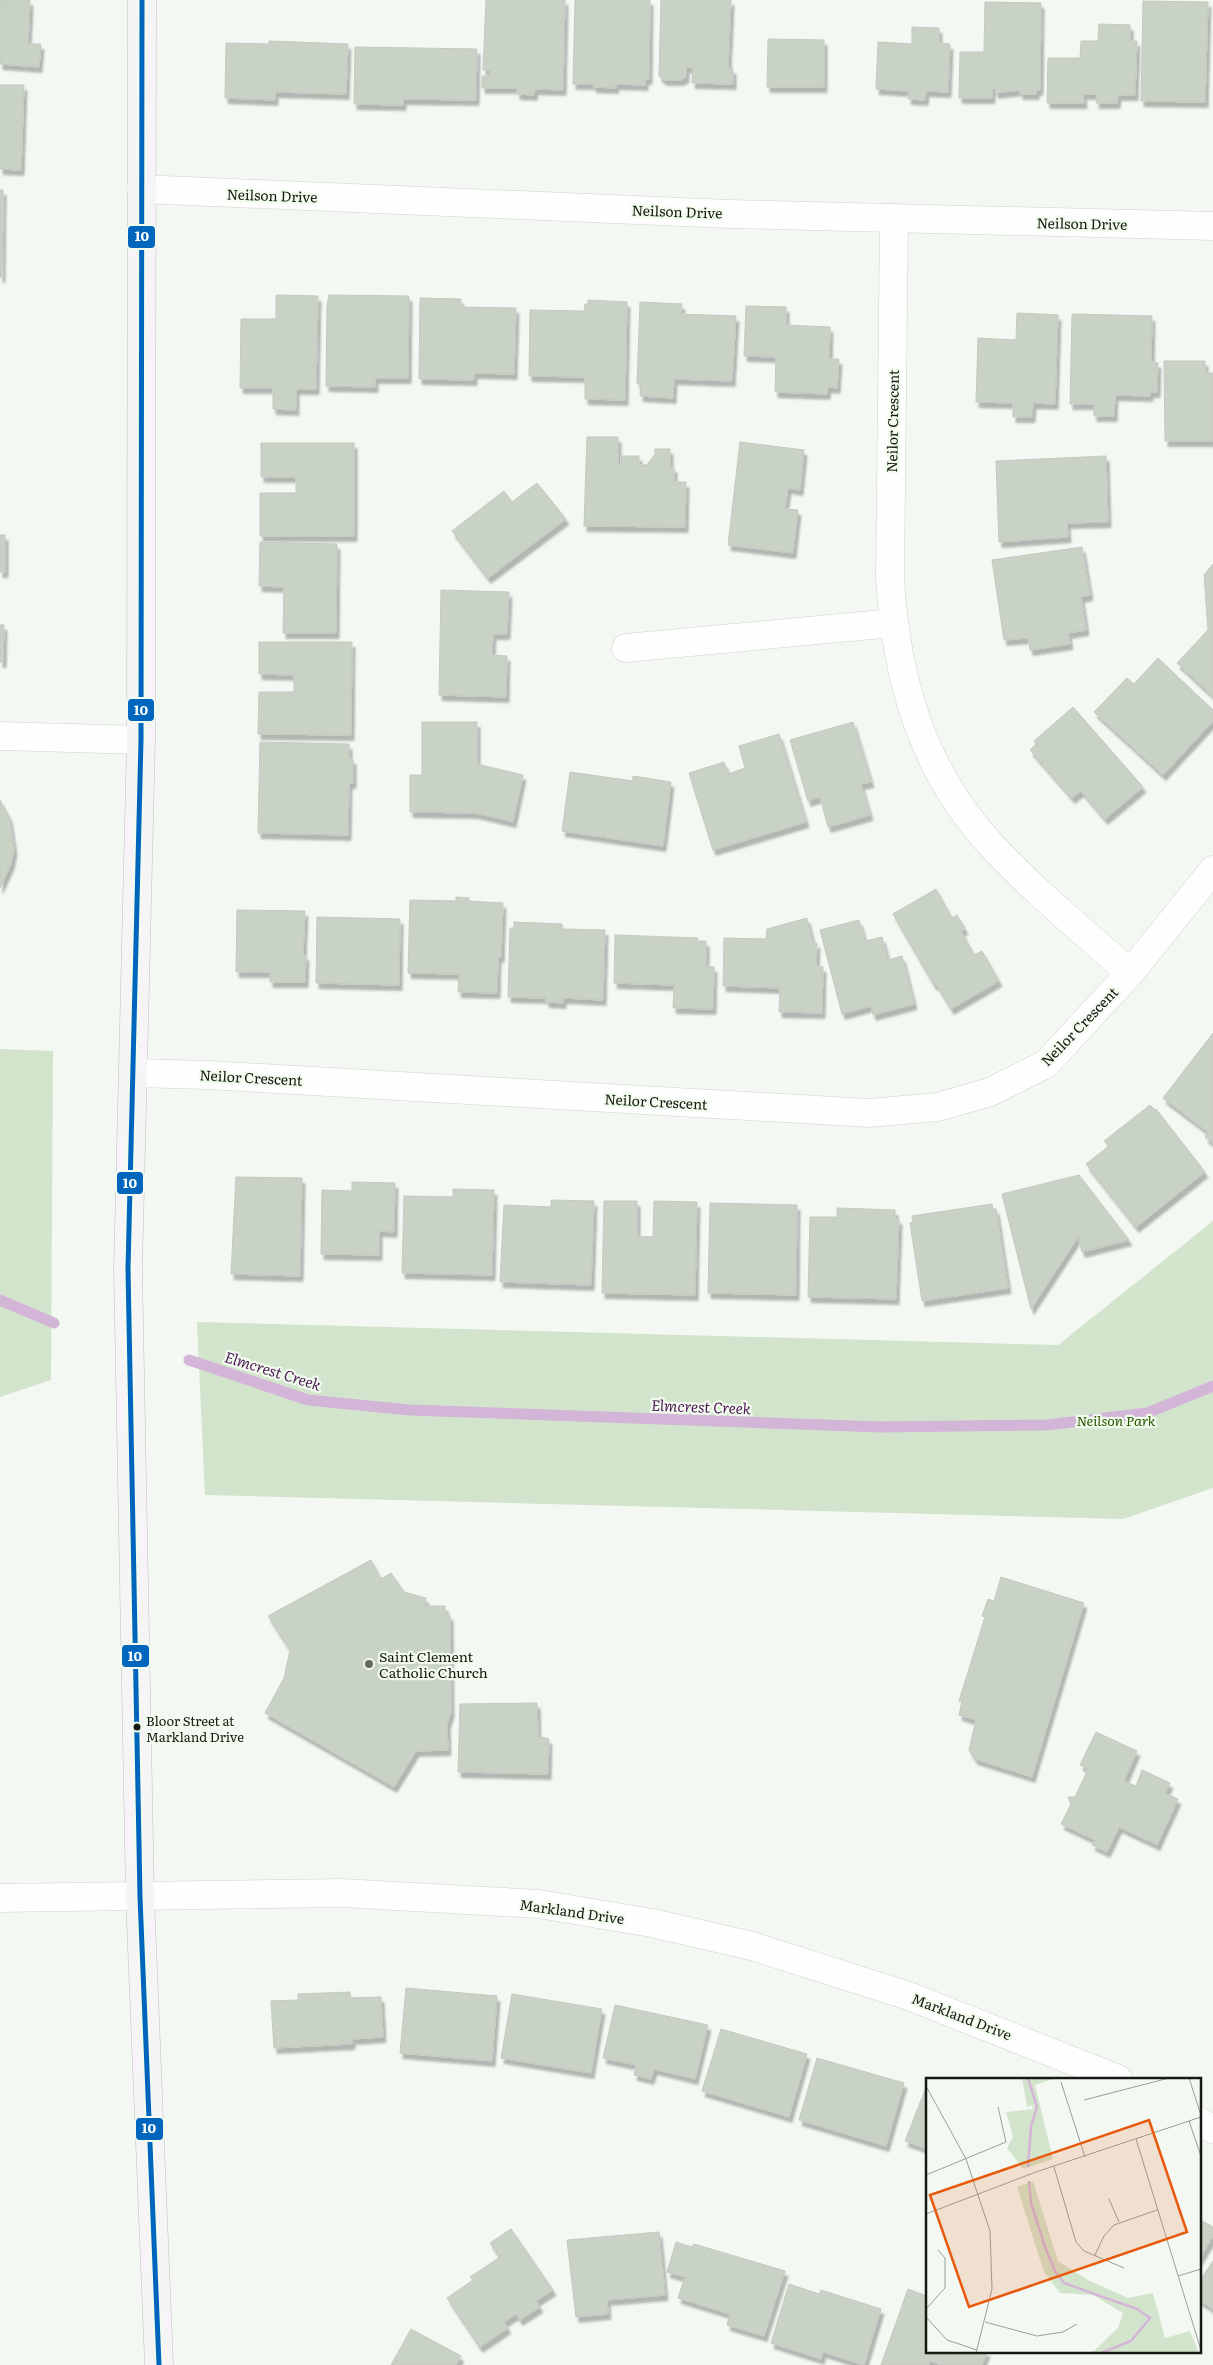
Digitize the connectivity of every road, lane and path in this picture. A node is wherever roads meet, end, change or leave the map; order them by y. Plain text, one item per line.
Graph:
1 (142, 0) edge
2 (141, 189) junction
3 (894, 218) junction
4 (1213, 226) edge
5 (893, 623) junction
6 (626, 648) dead end
7 (0, 736) edge
8 (141, 740) junction
9 (1213, 870) edge
10 (1130, 973) junction
11 (133, 1073) junction
12 (140, 1897) junction
13 (0, 1898) edge
14 (1115, 2078) edge
15 (1200, 2122) edge
16 (1213, 2129) edge
17 (159, 2365) edge

1 - 2 main road
2 - 3 street, Neilson Drive
2 - 8 main road
3 - 4 street, Neilson Drive
3 - 5 street, Neilor Crescent
5 - 6 street
5 - 10 street, Neilor Crescent
7 - 8 street
8 - 11 main road
9 - 10 street, Neilor Crescent
10 - 11 street, Neilor Crescent
11 - 12 main road
12 - 13 street, Markland Drive
12 - 14 street, Markland Drive
12 - 17 main road
15 - 16 street

